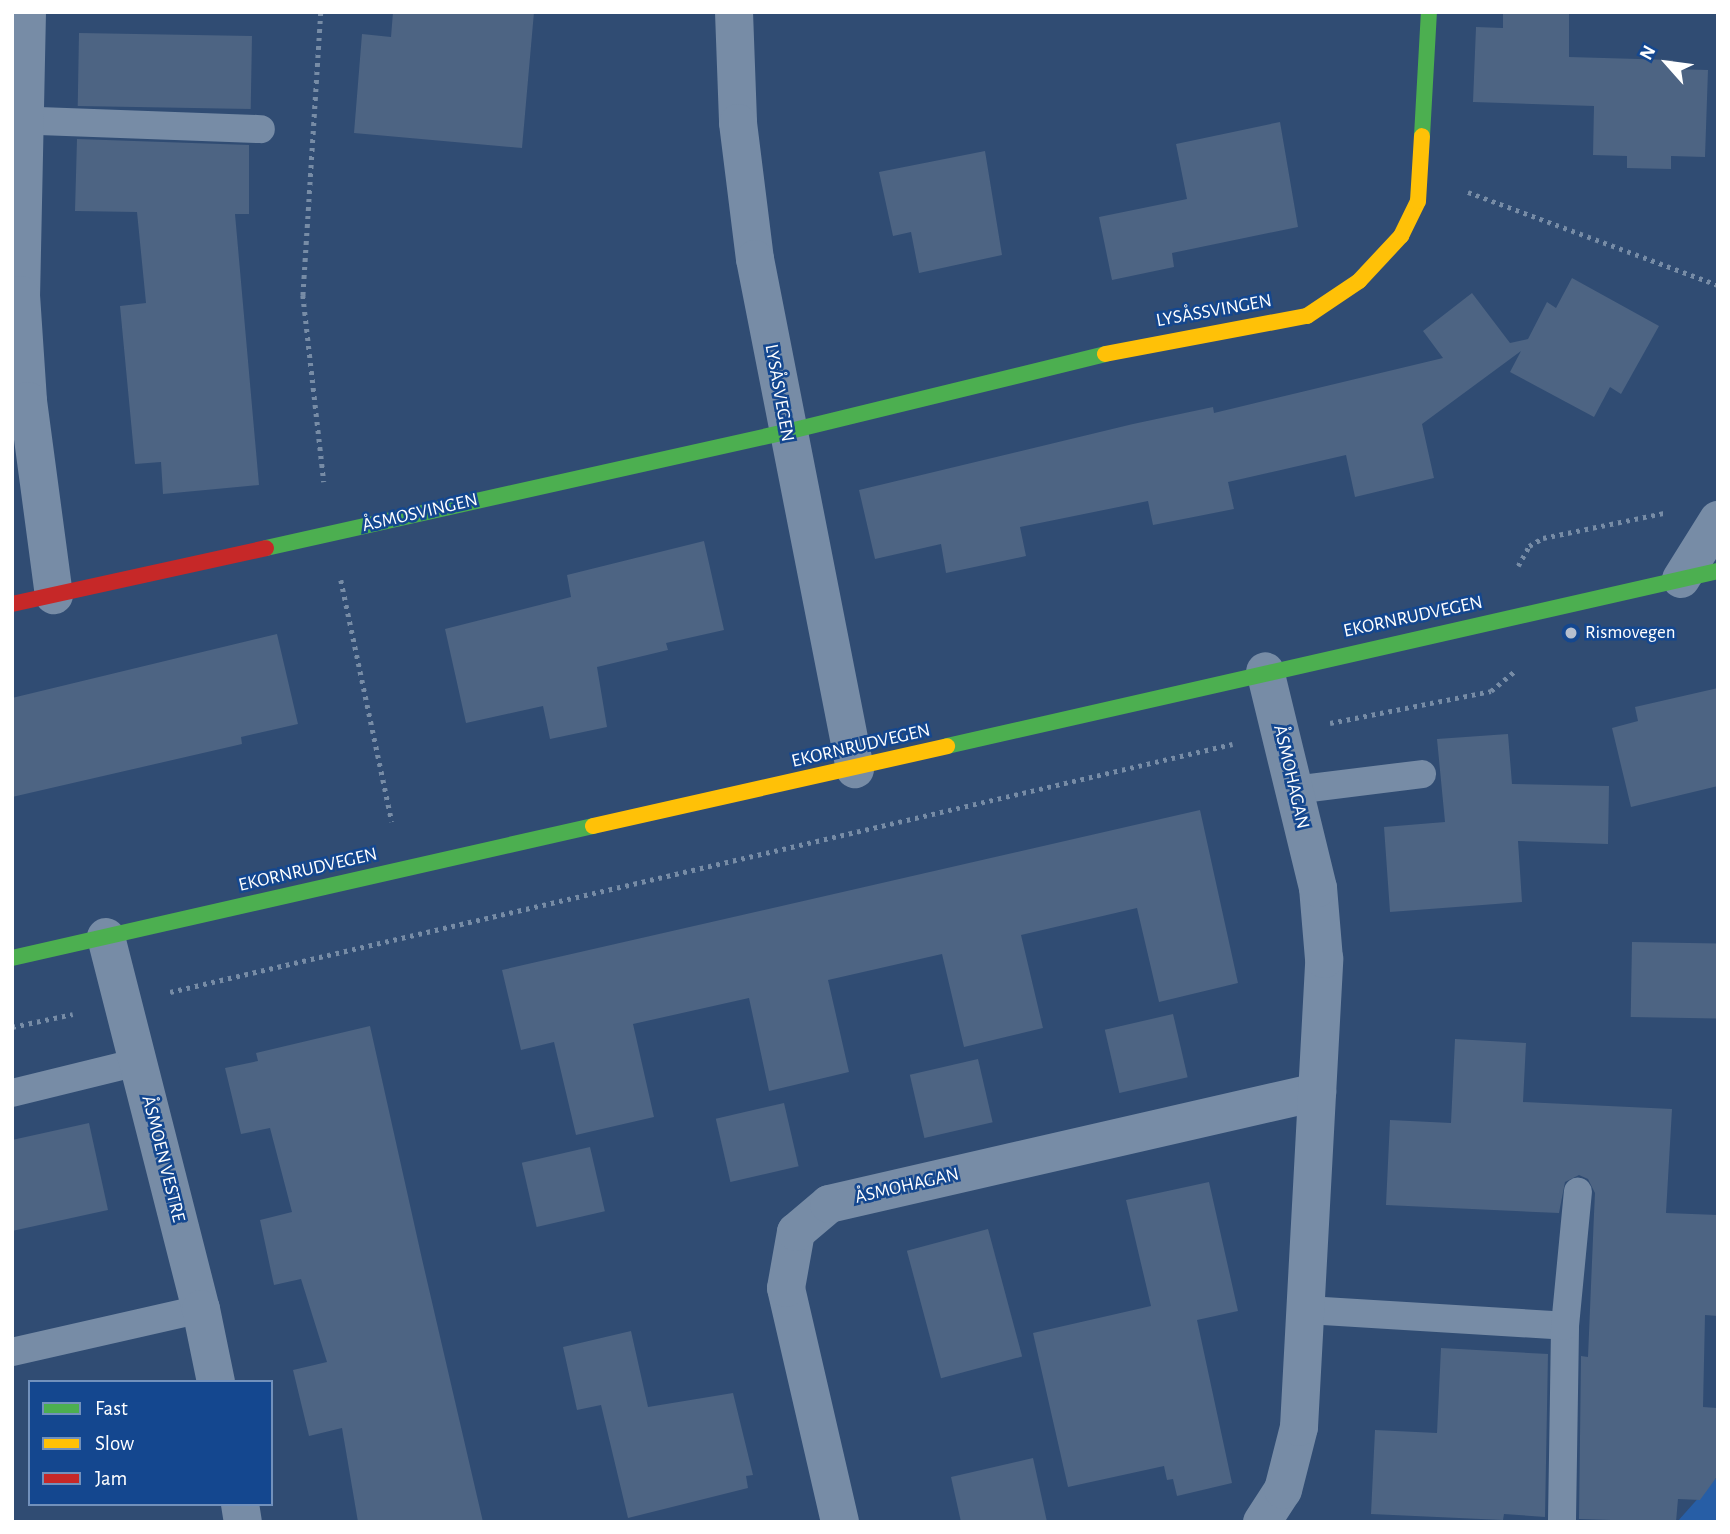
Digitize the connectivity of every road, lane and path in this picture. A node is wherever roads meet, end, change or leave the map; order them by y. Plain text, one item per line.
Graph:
1 (27, 12) edge
2 (321, 12) edge
3 (734, 12) edge
4 (1429, 12) edge
5 (17, 120) edge
6 (261, 129) dead end
7 (1422, 174) junction
8 (1718, 285) edge
9 (20, 402) edge
10 (786, 432) junction
11 (1718, 520) edge
12 (330, 533) junction
13 (1718, 570) edge
14 (1681, 579) junction
15 (54, 595) junction
16 (12, 604) edge
17 (1265, 671) junction
18 (855, 769) junction
19 (1422, 774) dead end
20 (1294, 790) junction
21 (403, 871) junction
22 (106, 937) junction
23 (12, 958) edge
24 (138, 1062) junction
25 (12, 1093) edge
26 (1317, 1093) junction
27 (1578, 1192) dead end
28 (201, 1309) junction
29 (1307, 1310) junction
30 (1565, 1326) junction
31 (12, 1352) edge
32 (216, 1380) edge
33 (1562, 1520) dead end
34 (840, 1522) edge
35 (1262, 1522) edge

1 - 5 street
2 - 12 path
3 - 10 street, LYSÅSVEGEN
4 - 7 main road, LYSÅSSVINGEN
5 - 6 lane
5 - 9 street
7 - 8 path
7 - 10 main road, LYSÅSSVINGEN
9 - 15 street
10 - 12 main road, ÅSMOSVINGEN
10 - 18 street, LYSÅSVEGEN
11 - 14 street
12 - 15 main road, ÅSMOSVINGEN
12 - 21 path
13 - 14 main road, EKORNRUDVEGEN
14 - 17 main road, EKORNRUDVEGEN
15 - 16 main road, ÅSMOSVINGEN
17 - 18 main road, EKORNRUDVEGEN
17 - 20 street, ÅSMOHAGAN
18 - 21 main road, EKORNRUDVEGEN
19 - 20 lane
20 - 26 street, ÅSMOHAGAN
21 - 22 main road, EKORNRUDVEGEN
22 - 23 main road, EKORNRUDVEGEN
22 - 24 street, ÅSMOEN VESTRE
24 - 25 lane
24 - 28 street, ÅSMOEN VESTRE
26 - 29 street, ÅSMOHAGAN
26 - 34 street, ÅSMOHAGAN
27 - 30 lane
28 - 31 lane
28 - 32 street, ÅSMOEN VESTRE
29 - 30 lane
29 - 35 street, ÅSMOHAGAN
30 - 33 lane

